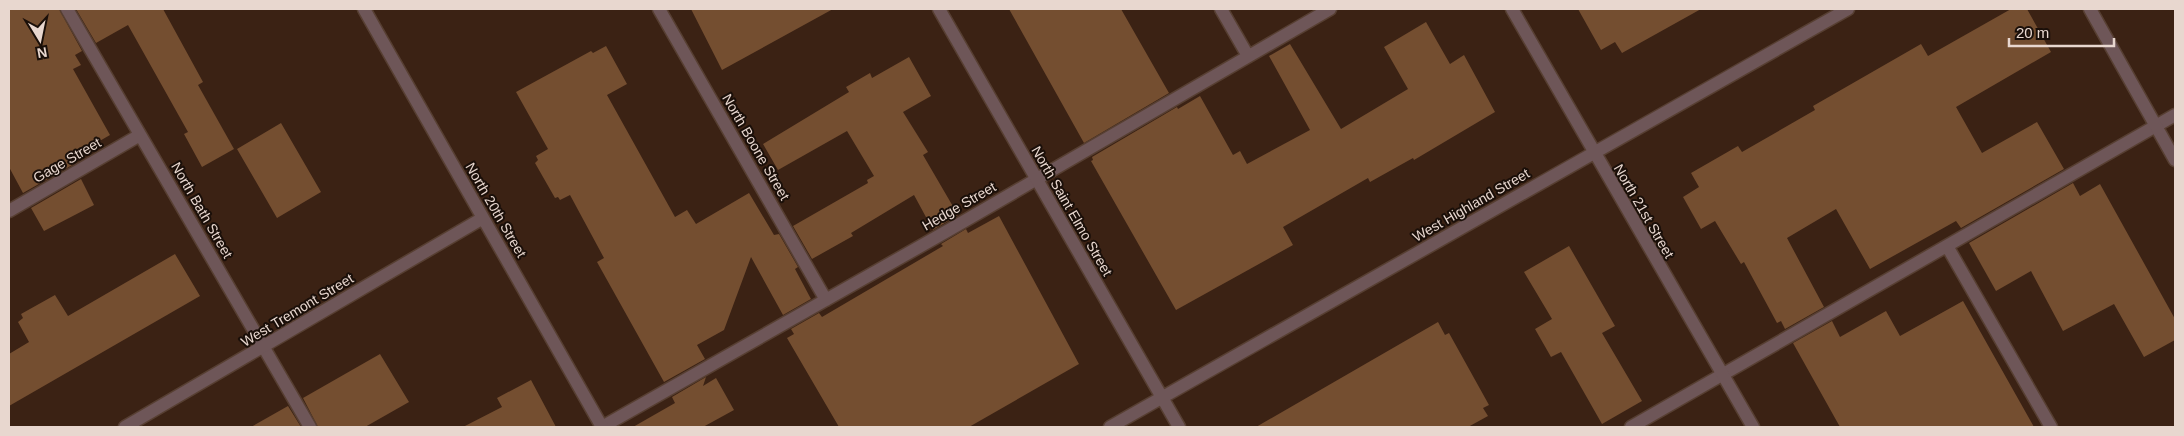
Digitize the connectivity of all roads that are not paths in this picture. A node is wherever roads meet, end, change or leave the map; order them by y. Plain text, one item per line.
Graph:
1 (67, 9) edge
2 (364, 9) edge
3 (659, 9) edge
4 (939, 9) edge
5 (1220, 9) edge
6 (1330, 9) edge
7 (1512, 9) edge
8 (1848, 9) edge
9 (2090, 9) edge
10 (1248, 56) junction
11 (2175, 115) edge
12 (2156, 126) junction
13 (140, 135) junction
14 (1593, 152) junction
15 (2175, 160) edge
16 (1037, 179) junction
17 (9, 211) edge
18 (483, 218) junction
19 (1946, 246) junction
20 (826, 300) junction
21 (264, 347) junction
22 (1721, 375) junction
23 (1162, 397) junction
24 (125, 427) edge
25 (310, 427) edge
26 (602, 427) edge
27 (1110, 427) edge
28 (1179, 427) edge
29 (1631, 427) edge
30 (1753, 427) edge
31 (2051, 427) edge

1 - 13 street, North Bath Street
2 - 18 street, North 20th Street
3 - 20 street, North Boone Street
4 - 16 street, North Saint Elmo Street
5 - 10 street
6 - 10 street, Hedge Street
7 - 14 street, North 21st Street
8 - 14 street, West Highland Street
9 - 12 street
10 - 16 street, Hedge Street
11 - 12 street
12 - 15 street
12 - 19 street
13 - 17 street, Gage Street
13 - 21 street, North Bath Street
14 - 22 street, North 21st Street
14 - 23 street, West Highland Street
16 - 20 street, Hedge Street
16 - 23 street, North Saint Elmo Street
18 - 21 street, West Tremont Street
18 - 26 street, North 20th Street
19 - 22 street
19 - 31 street
20 - 26 street, Hedge Street
21 - 24 street, West Tremont Street
21 - 25 street, North Bath Street
22 - 29 street
22 - 30 street, North 21st Street
23 - 27 street, West Highland Street
23 - 28 street, North Saint Elmo Street

